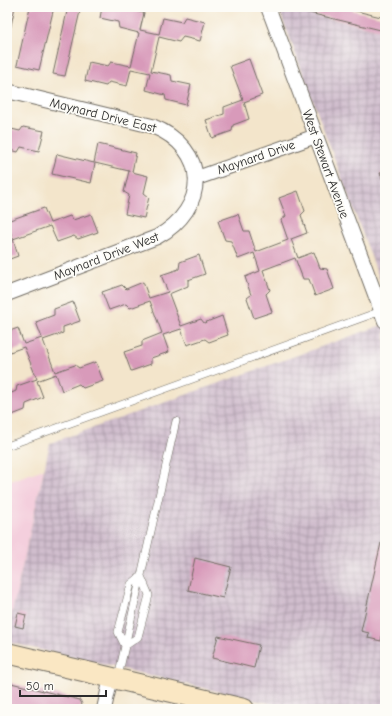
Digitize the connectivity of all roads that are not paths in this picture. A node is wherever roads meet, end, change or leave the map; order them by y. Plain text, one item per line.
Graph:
1 (268, 7) edge
2 (7, 91) edge
3 (316, 136) junction
4 (197, 178) junction
5 (7, 294) edge
6 (383, 316) edge
7 (176, 421) dead end
8 (7, 446) edge
9 (141, 576) junction
10 (125, 646) junction
11 (7, 653) edge
12 (115, 679) junction
13 (104, 709) edge
14 (244, 709) edge

1 - 3 street, West Stewart Avenue
2 - 4 street, Maynard Drive East
3 - 4 street, Maynard Drive
3 - 6 street, West Stewart Avenue
4 - 5 street, Maynard Drive West
6 - 8 lane
7 - 9 lane
9 - 10 lane
9 - 10 lane
10 - 12 lane
11 - 12 street
12 - 13 street
12 - 14 street

